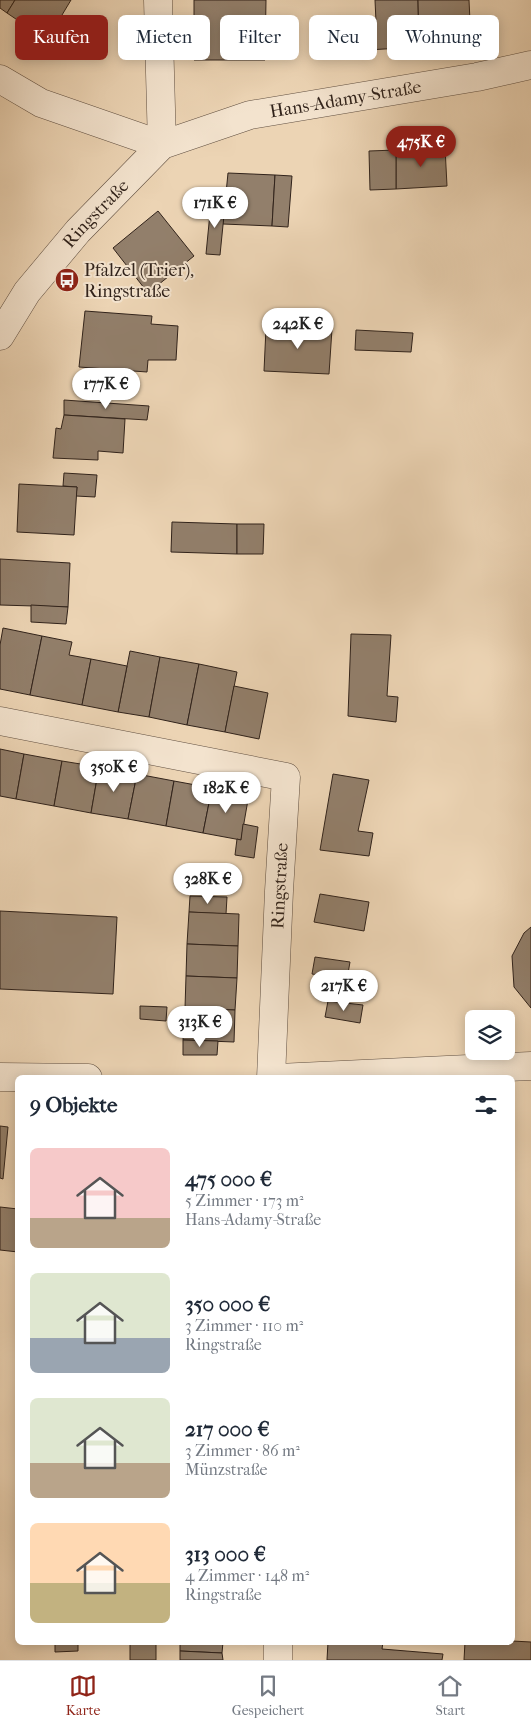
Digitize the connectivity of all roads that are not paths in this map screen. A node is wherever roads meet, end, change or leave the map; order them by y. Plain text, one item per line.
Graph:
1 (158, 0) edge
2 (531, 65) edge
3 (0, 79) edge
4 (162, 145) junction
5 (0, 336) edge
6 (0, 721) edge
7 (531, 1066) edge
8 (272, 1075) edge
9 (341, 1075) edge
10 (0, 1077) edge
11 (15, 1077) edge
12 (278, 1645) edge
13 (278, 1660) edge

1 - 4 street
2 - 4 street, Hans-Adamy-Straße
3 - 4 street
4 - 5 street, Ringstraße
6 - 8 street, Ringstraße
7 - 9 street
10 - 11 street
12 - 13 street

